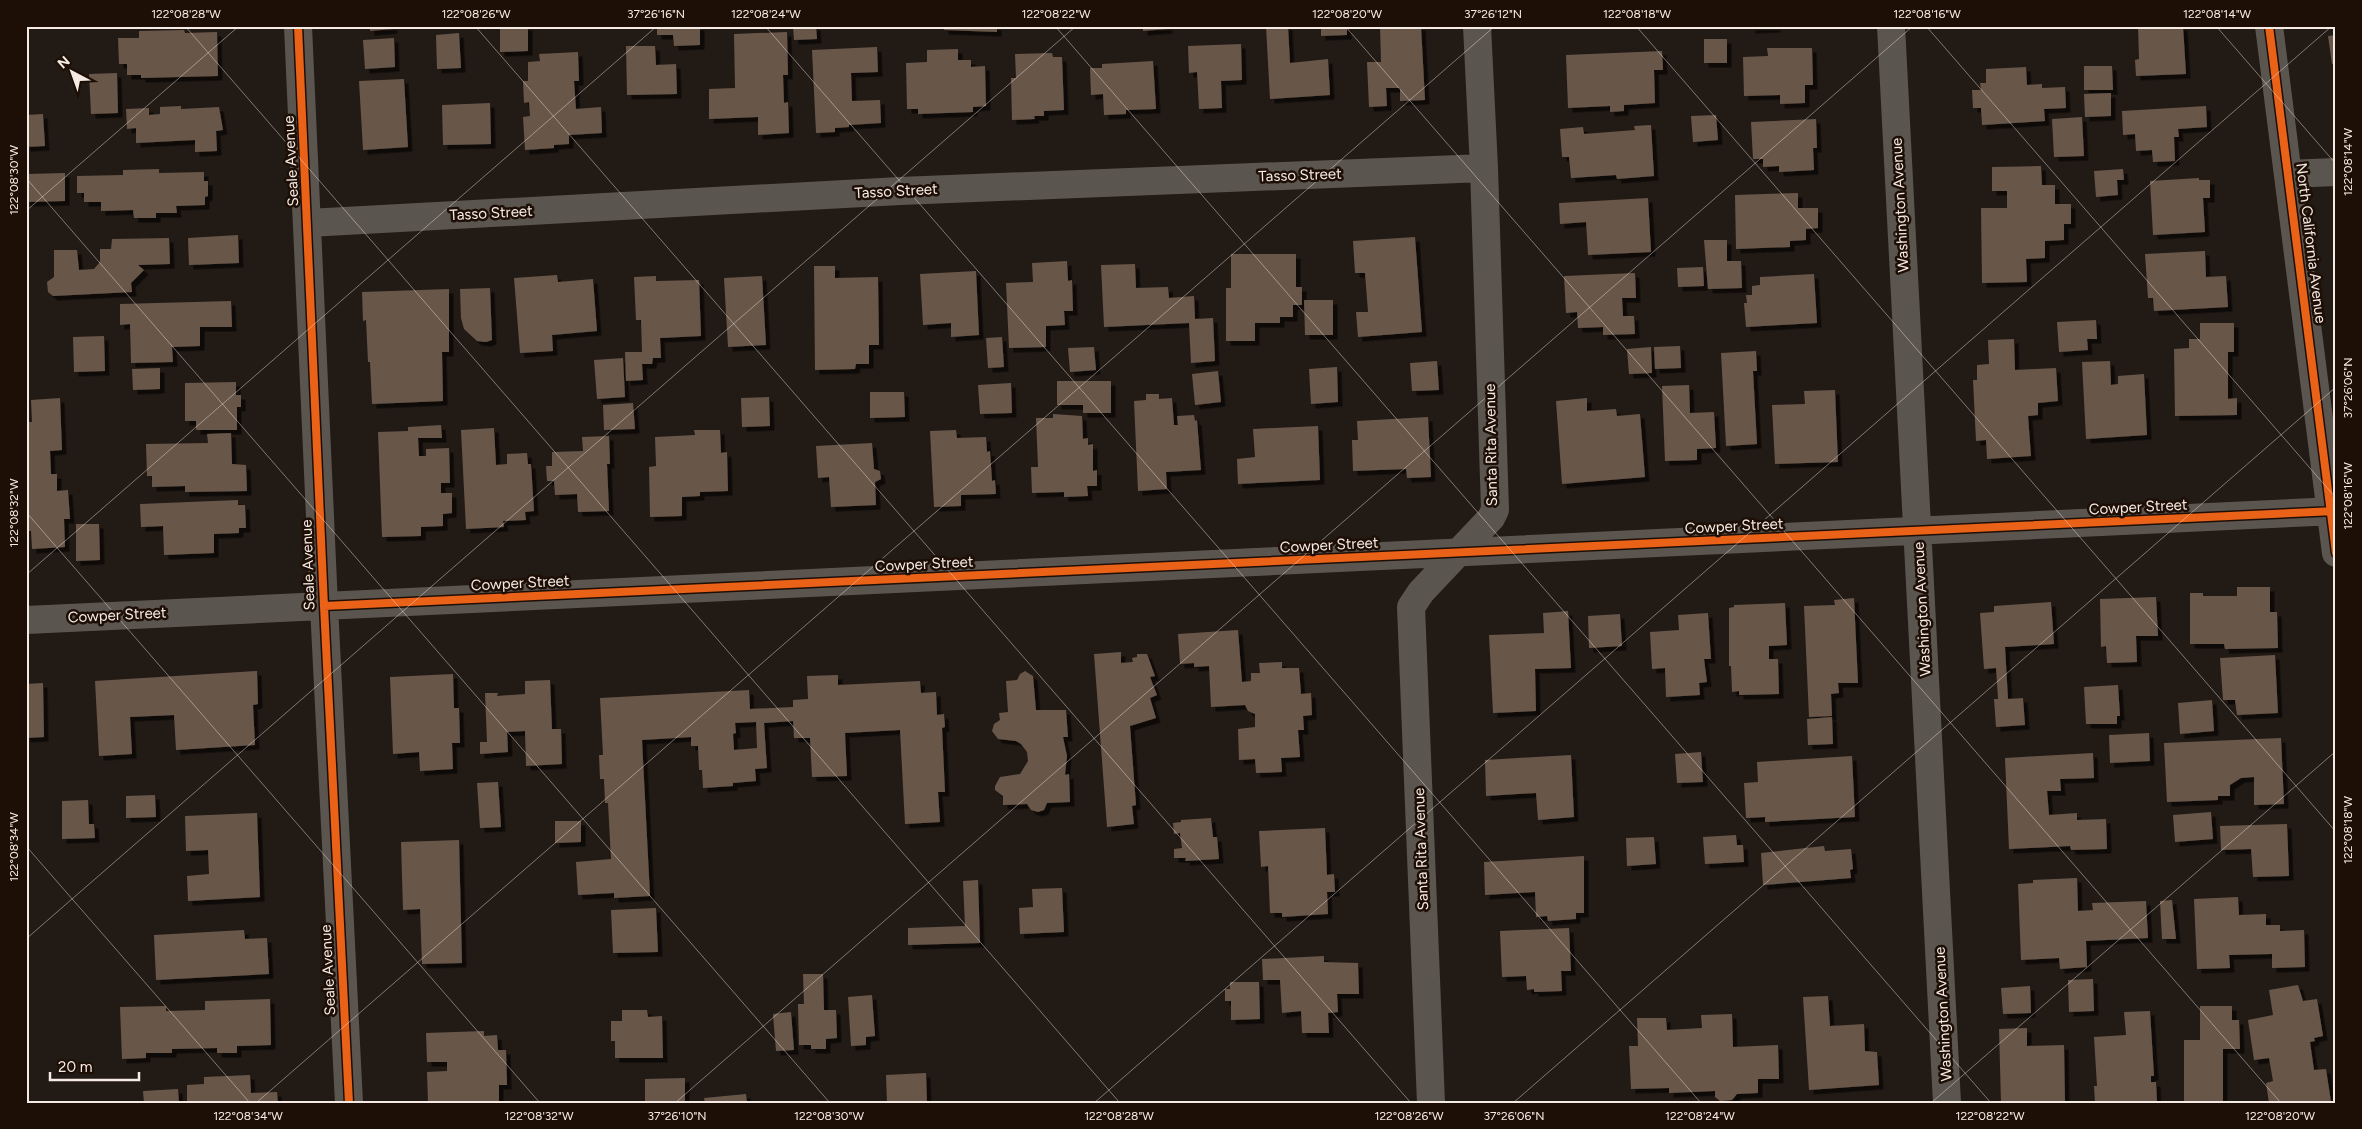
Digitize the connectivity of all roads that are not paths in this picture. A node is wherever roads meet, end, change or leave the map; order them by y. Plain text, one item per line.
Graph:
1 (298, 26) edge
2 (1477, 26) edge
3 (1891, 26) edge
4 (2269, 26) edge
5 (1484, 168) junction
6 (2336, 172) edge
7 (2288, 174) junction
8 (308, 223) junction
9 (2333, 511) edge
10 (1918, 530) junction
11 (1459, 552) junction
12 (2336, 553) edge
13 (324, 606) junction
14 (26, 620) edge
15 (349, 1103) edge
16 (1432, 1103) edge
17 (1947, 1103) edge

1 - 8 street, Seale Avenue
2 - 5 street, Santa Rita Avenue
3 - 10 street, Washington Avenue
4 - 7 street, North California Avenue
5 - 8 street, Tasso Street
5 - 11 street, Santa Rita Avenue
6 - 7 street
7 - 9 street, North California Avenue
8 - 13 street, Seale Avenue
9 - 10 street, Cowper Street
9 - 12 street, North California Avenue
10 - 11 street, Cowper Street
10 - 17 street, Washington Avenue
11 - 13 street, Cowper Street
11 - 16 street, Santa Rita Avenue
13 - 14 street, Cowper Street
13 - 15 street, Seale Avenue

